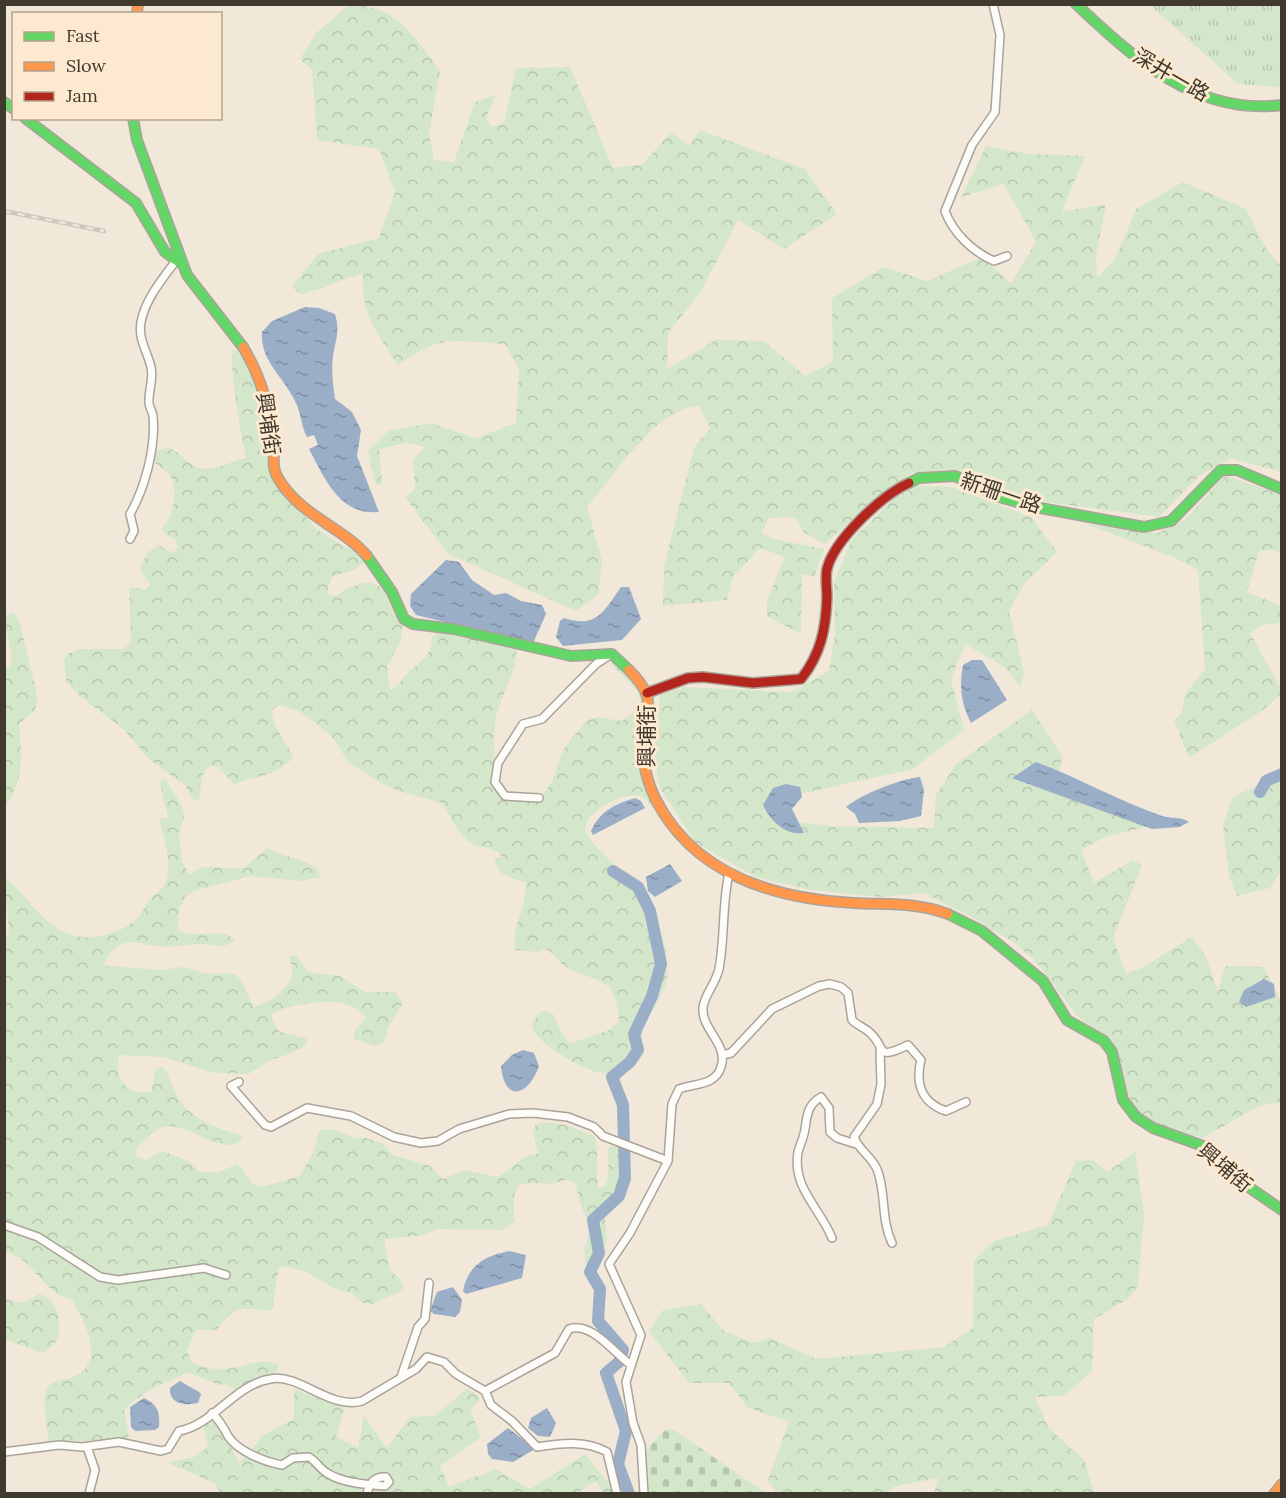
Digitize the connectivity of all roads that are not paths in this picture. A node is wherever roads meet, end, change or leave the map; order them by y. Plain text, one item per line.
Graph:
1 (993, 4) edge
2 (1076, 4) edge
3 (1281, 105) edge
4 (28, 120) edge
5 (133, 120) edge
6 (174, 238) junction
7 (161, 246) junction
8 (1007, 256) dead end
9 (179, 263) junction
10 (1281, 489) edge
11 (130, 539) dead end
12 (612, 654) junction
13 (647, 693) junction
14 (539, 798) dead end
15 (729, 873) junction
16 (880, 1051) junction
17 (722, 1055) junction
18 (239, 1082) dead end
19 (966, 1102) dead end
20 (856, 1143) junction
21 (668, 1161) junction
22 (1281, 1210) edge
23 (4, 1225) edge
24 (832, 1238) dead end
25 (892, 1243) dead end
26 (226, 1275) dead end
27 (429, 1283) dead end
28 (631, 1365) junction
29 (401, 1377) junction
30 (485, 1391) junction
31 (212, 1413) junction
32 (87, 1446) junction
33 (4, 1452) edge
34 (1281, 1484) edge
35 (89, 1494) edge
36 (367, 1494) edge
37 (617, 1494) edge
38 (644, 1494) edge
39 (1274, 1494) edge

1 - 8 street
2 - 3 street, 深井一路
4 - 7 street
5 - 6 street, 興埔街
6 - 7 street
6 - 9 street, 興埔街
7 - 9 street
9 - 11 street
9 - 12 street, 興埔街
10 - 13 street, 新珊一路
12 - 13 street, 興埔街
12 - 14 street
13 - 15 street, 興埔街
15 - 17 street
15 - 22 street, 興埔街
16 - 17 street
16 - 19 street
16 - 20 street
17 - 21 street
18 - 21 street
20 - 24 street
20 - 25 street
21 - 28 street
23 - 26 street
27 - 29 street
28 - 30 street
28 - 38 street
29 - 30 street
29 - 31 street
30 - 37 street
31 - 32 street
31 - 36 street
32 - 33 street
32 - 35 street
34 - 39 street

